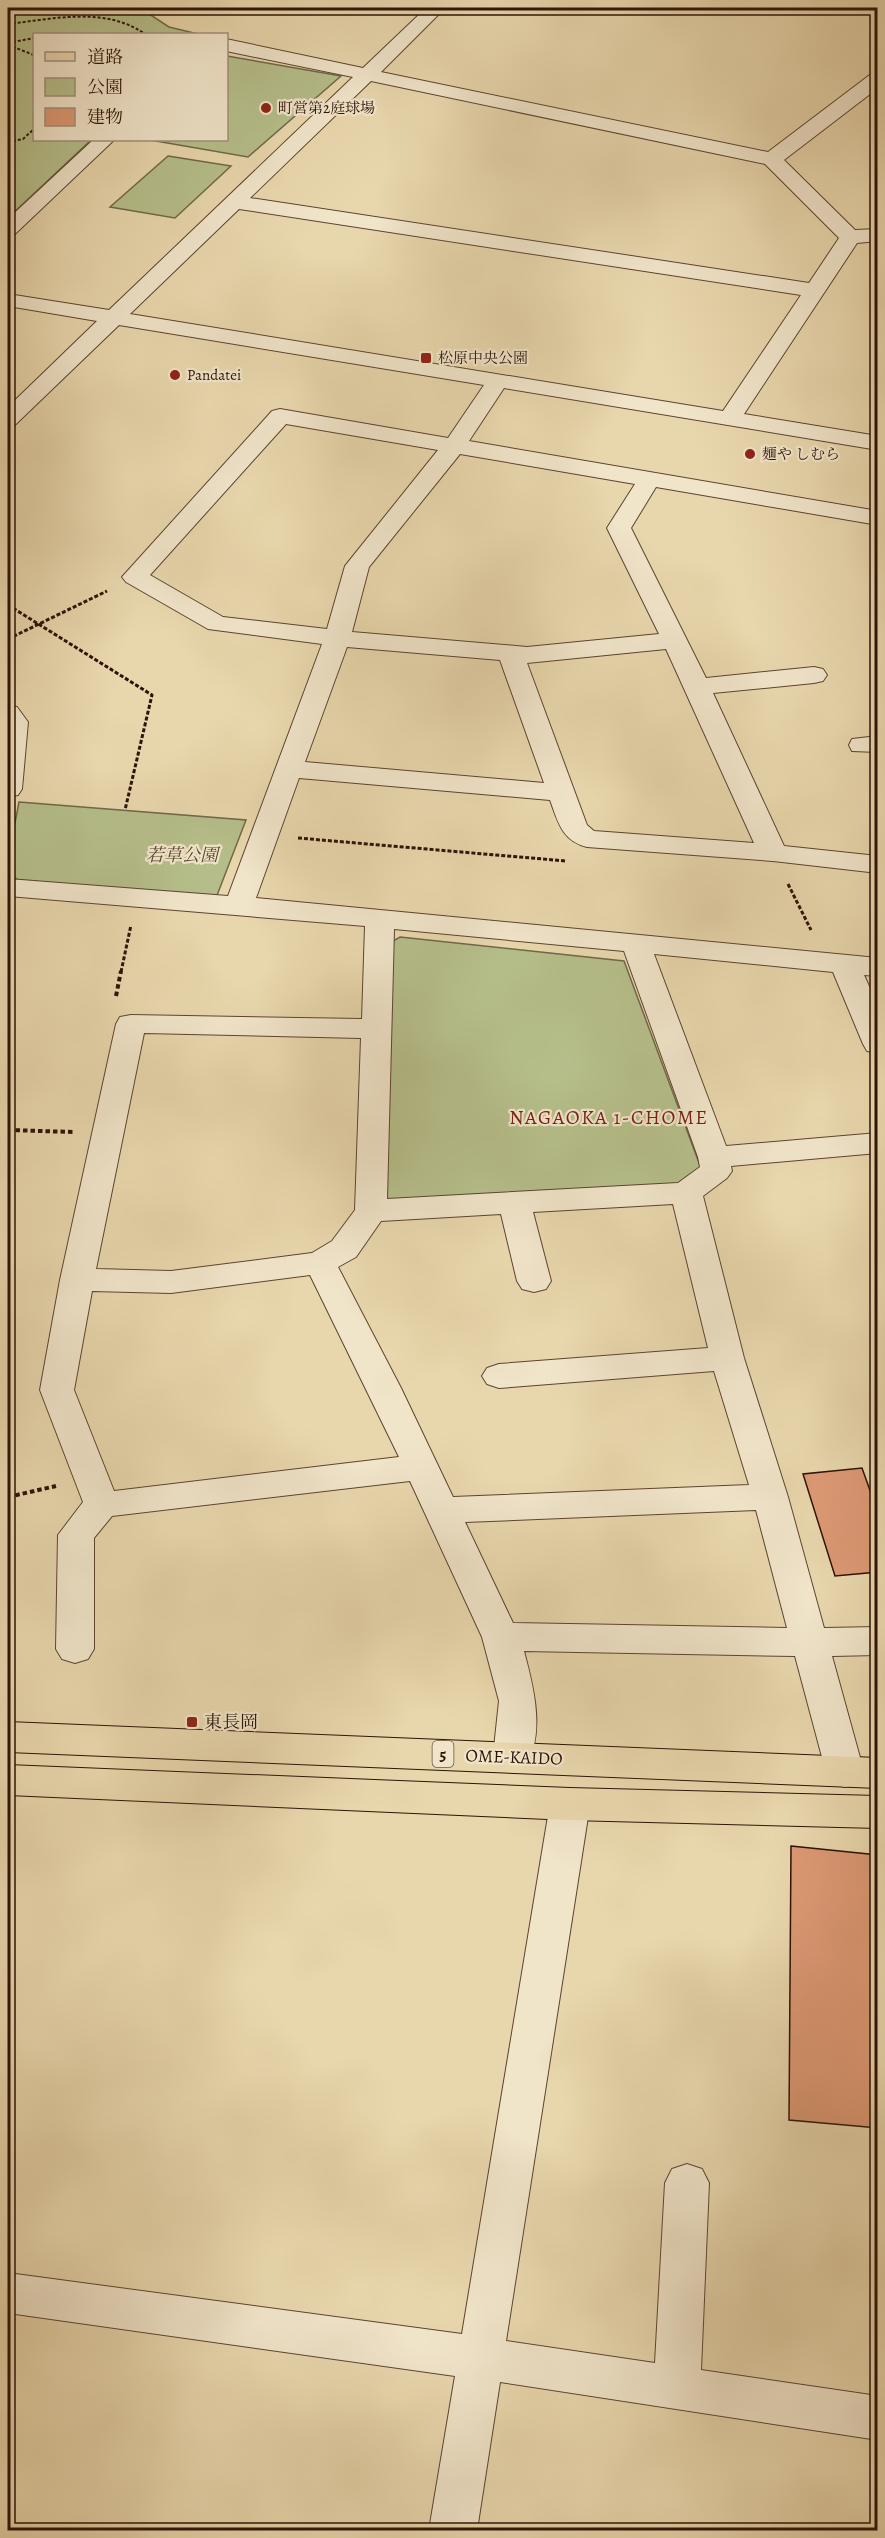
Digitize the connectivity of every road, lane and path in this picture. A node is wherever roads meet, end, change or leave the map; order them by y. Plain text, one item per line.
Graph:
1 (436, 8) edge
2 (8, 24) edge
3 (144, 33) edge
4 (33, 38) edge
5 (8, 44) edge
6 (228, 45) edge
7 (33, 56) edge
8 (366, 74) junction
9 (878, 78) edge
10 (867, 108) dead end
11 (836, 110) junction
12 (33, 130) edge
13 (103, 141) edge
14 (8, 142) edge
15 (772, 159) junction
16 (235, 201) junction
17 (8, 230) edge
18 (878, 235) edge
19 (849, 237) junction
20 (814, 290) junction
21 (8, 300) edge
22 (114, 318) junction
23 (497, 382) junction
24 (730, 418) junction
25 (8, 419) edge
26 (878, 443) edge
27 (455, 444) junction
28 (650, 478) junction
29 (878, 518) edge
30 (135, 577) junction
31 (8, 606) edge
32 (39, 623) junction
33 (337, 638) junction
34 (8, 639) edge
35 (675, 640) junction
36 (510, 653) junction
37 (814, 675) dead end
38 (697, 687) junction
39 (8, 713) edge
40 (289, 769) junction
41 (8, 789) edge
42 (561, 793) junction
43 (125, 810) dead end
44 (773, 853) junction
45 (878, 865) edge
46 (786, 880) dead end
47 (8, 887) edge
48 (239, 905) junction
49 (380, 920) junction
50 (636, 945) junction
51 (836, 963) junction
52 (878, 967) edge
53 (375, 1029) junction
54 (878, 1044) edge
55 (8, 1131) edge
56 (76, 1132) dead end
57 (878, 1143) edge
58 (714, 1157) junction
59 (686, 1192) junction
60 (514, 1203) junction
61 (371, 1211) junction
62 (320, 1263) junction
63 (77, 1280) junction
64 (534, 1281) dead end
65 (727, 1358) junction
66 (499, 1376) dead end
67 (422, 1467) junction
68 (770, 1497) junction
69 (103, 1502) junction
70 (442, 1510) junction
71 (501, 1637) junction
72 (878, 1641) edge
73 (810, 1642) junction
74 (75, 1649) dead end
75 (8, 1737) edge
76 (512, 1757) junction
77 (861, 1772) edge
78 (8, 1780) edge
79 (570, 1804) junction
80 (878, 1812) edge
81 (687, 2183) dead end
82 (8, 2293) edge
83 (480, 2358) junction
84 (677, 2388) junction
85 (878, 2418) edge
86 (453, 2530) edge

1 - 8 street
2 - 3 path
4 - 5 path
5 - 7 path
6 - 8 street
8 - 15 street
8 - 16 street
9 - 11 street
10 - 11 street
11 - 15 street
12 - 14 path
13 - 17 street
15 - 19 street
16 - 20 street
16 - 22 street
18 - 19 street
19 - 20 street
20 - 24 street
21 - 22 street
22 - 23 street
22 - 25 street
23 - 24 street
23 - 27 street
24 - 26 street
27 - 28 street
27 - 30 street
27 - 33 street
28 - 29 street
28 - 35 street
30 - 32 path
30 - 33 street
31 - 32 path
32 - 34 path
32 - 43 path
33 - 36 street
33 - 40 street
35 - 36 street
35 - 38 street
36 - 42 street
37 - 38 street
38 - 44 street
39 - 41 street
40 - 42 street
40 - 48 street
42 - 44 street
44 - 45 street
46 - 51 path
47 - 48 street
48 - 49 street
49 - 50 street
49 - 53 street
50 - 51 street
50 - 58 street
51 - 52 street
51 - 54 street
53 - 61 street
53 - 63 street
55 - 56 path
57 - 58 street
58 - 59 street
59 - 60 street
59 - 65 street
60 - 61 street
60 - 64 street
61 - 62 street
62 - 63 street
62 - 67 street
63 - 69 street
65 - 66 street
65 - 68 street
67 - 69 street
67 - 70 street
68 - 70 street
68 - 73 street
69 - 74 street
70 - 71 street
71 - 73 street
71 - 76 street
72 - 73 street
73 - 77 street
75 - 76 main road, OME-KAIDO / 5
76 - 77 main road, OME-KAIDO / 5
78 - 79 main road
79 - 80 main road
79 - 83 street
81 - 84 street
82 - 83 street
83 - 84 street
83 - 86 street
84 - 85 street

